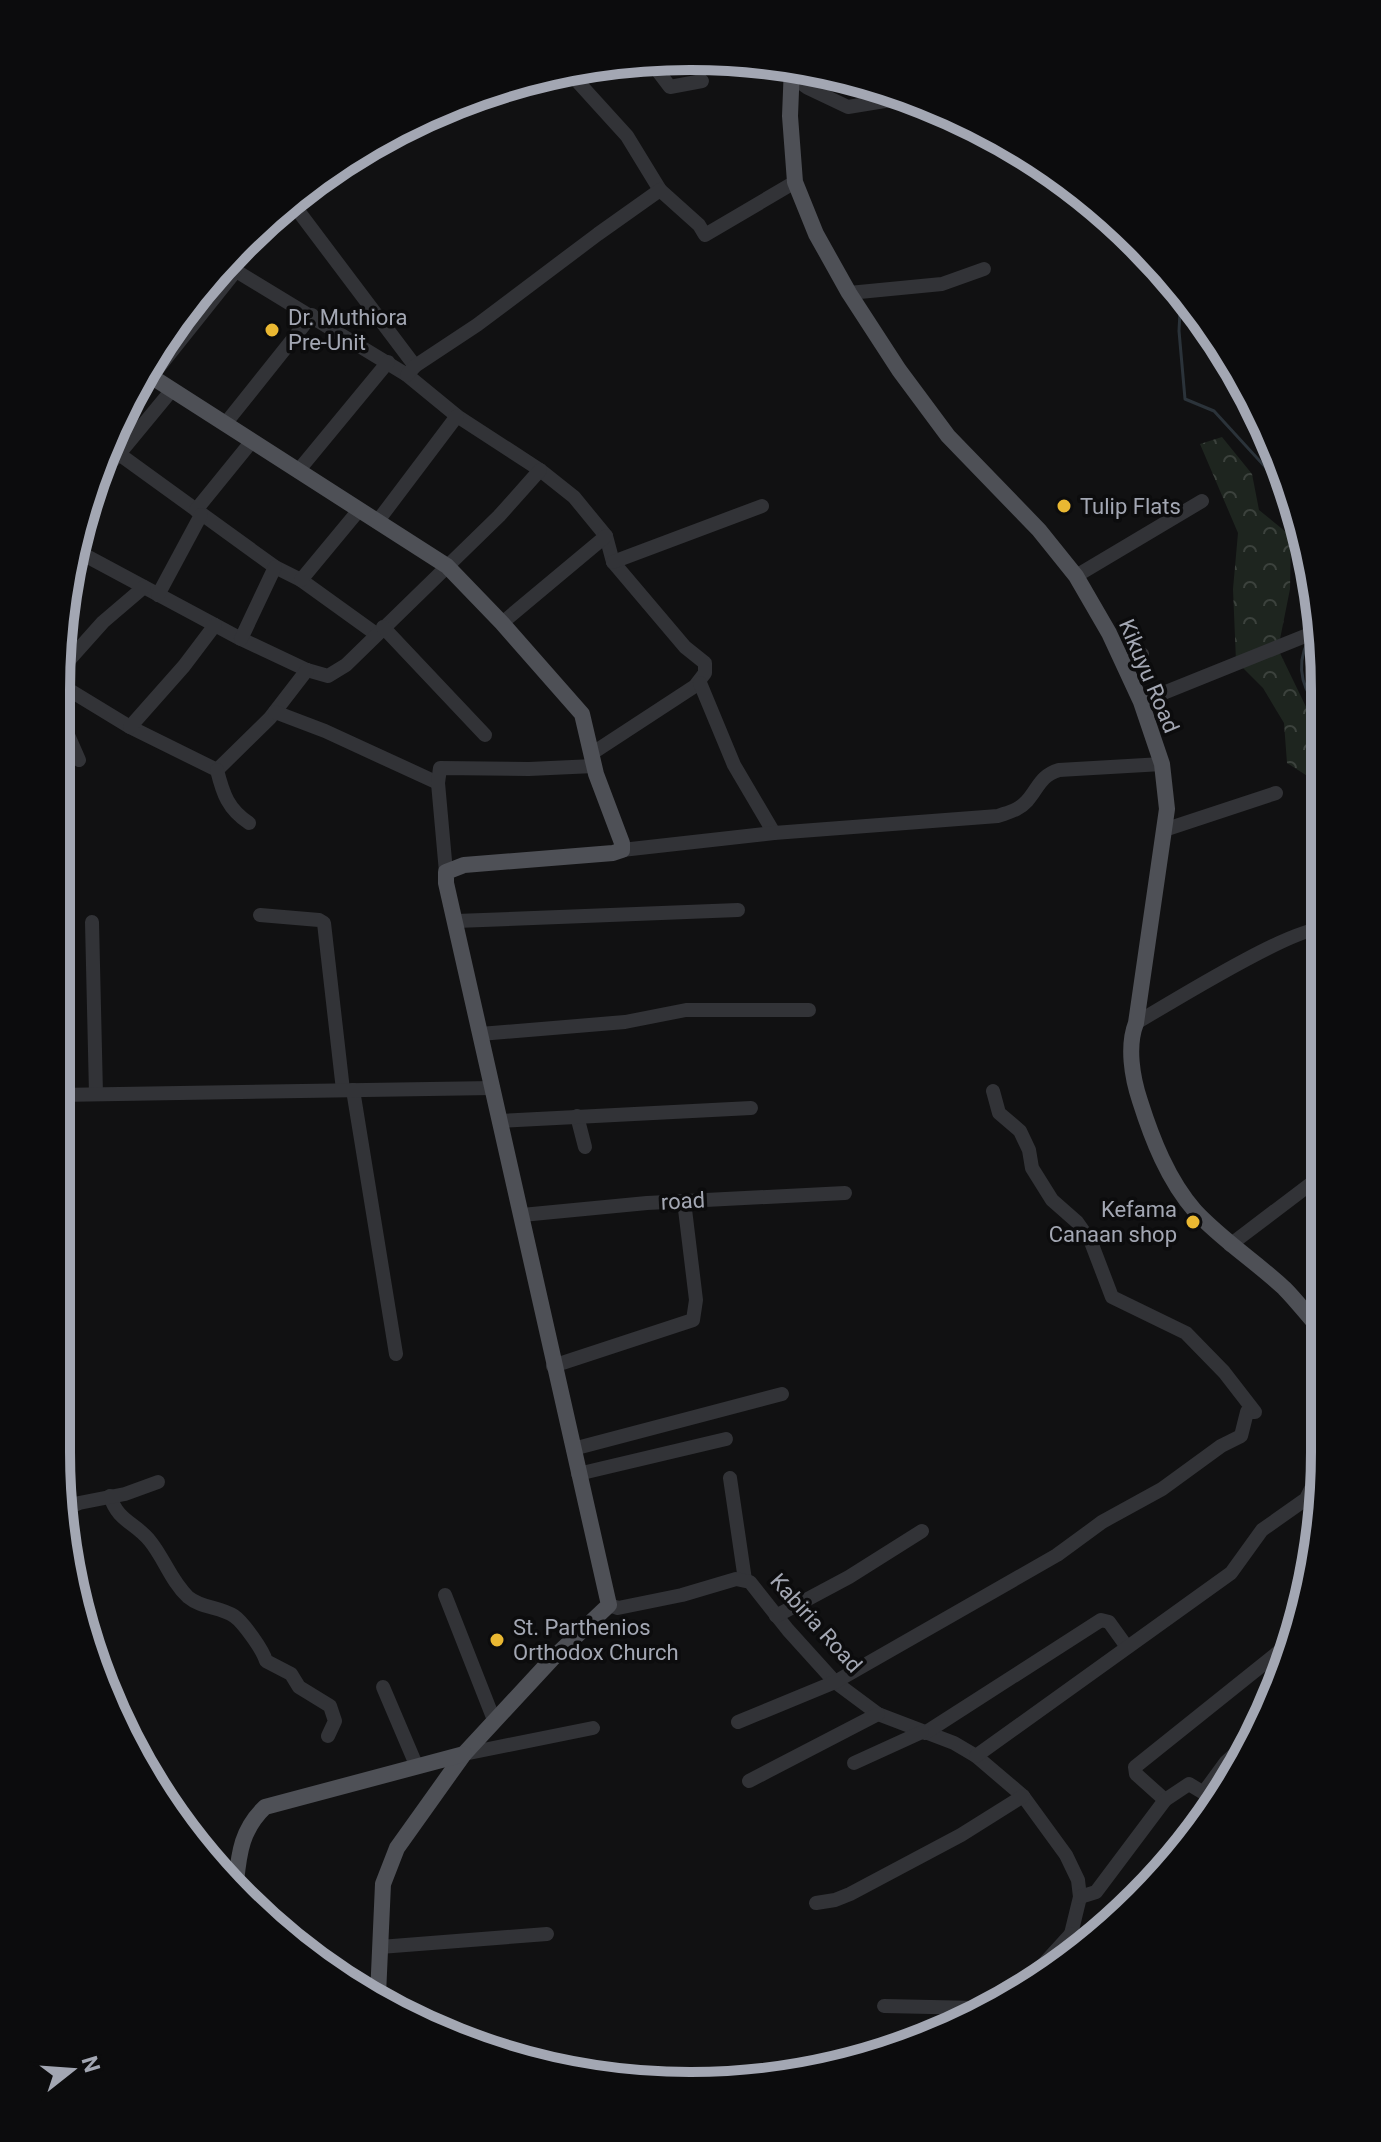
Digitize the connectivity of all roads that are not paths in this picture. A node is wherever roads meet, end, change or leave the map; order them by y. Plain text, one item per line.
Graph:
1 (658, 71) edge
2 (791, 78) edge
3 (800, 80) edge
4 (577, 81) edge
5 (702, 81) dead end
6 (884, 101) edge
7 (795, 182) junction
8 (660, 190) junction
9 (298, 210) edge
10 (984, 269) dead end
11 (234, 270) edge
12 (849, 293) junction
13 (312, 315) junction
14 (388, 362) junction
15 (411, 371) junction
16 (154, 378) edge
17 (171, 391) junction
18 (457, 416) junction
19 (225, 424) junction
20 (252, 441) junction
21 (119, 454) junction
22 (115, 458) edge
23 (540, 470) junction
24 (298, 471) junction
25 (1202, 501) dead end
26 (762, 506) dead end
27 (359, 510) junction
28 (198, 512) junction
29 (377, 522) junction
30 (606, 536) junction
31 (85, 555) edge
32 (613, 562) junction
33 (447, 566) junction
34 (275, 567) junction
35 (1076, 576) junction
36 (301, 580) junction
37 (144, 587) junction
38 (158, 595) junction
39 (502, 623) junction
40 (215, 625) junction
41 (380, 630) junction
42 (1308, 635) edge
43 (241, 639) junction
44 (1142, 654) dead end
45 (71, 658) edge
46 (1124, 665) junction
47 (307, 670) junction
48 (700, 683) junction
49 (70, 690) edge
50 (1141, 702) junction
51 (275, 712) junction
52 (130, 727) junction
53 (485, 735) dead end
54 (70, 740) edge
55 (79, 760) dead end
56 (592, 760) junction
57 (1162, 764) junction
58 (217, 770) junction
59 (438, 783) junction
60 (1276, 793) dead end
61 (249, 823) dead end
62 (1164, 830) junction
63 (774, 833) junction
64 (622, 850) junction
65 (446, 872) junction
66 (738, 910) dead end
67 (260, 915) dead end
68 (456, 921) junction
69 (92, 922) dead end
70 (1311, 930) edge
71 (809, 1010) dead end
72 (1136, 1023) junction
73 (480, 1034) junction
74 (493, 1088) junction
75 (348, 1090) junction
76 (993, 1091) dead end
77 (96, 1094) junction
78 (70, 1095) edge
79 (751, 1108) dead end
80 (577, 1116) junction
81 (500, 1121) junction
82 (585, 1147) dead end
83 (1311, 1184) edge
84 (845, 1193) dead end
85 (684, 1201) junction
86 (522, 1215) junction
87 (1230, 1245) junction
88 (1311, 1319) edge
89 (396, 1354) dead end
90 (553, 1366) junction
91 (782, 1394) dead end
92 (726, 1439) dead end
93 (573, 1449) junction
94 (578, 1474) junction
95 (730, 1478) dead end
96 (158, 1482) dead end
97 (1310, 1491) edge
98 (110, 1496) junction
99 (72, 1507) edge
100 (922, 1531) dead end
101 (745, 1580) junction
102 (445, 1595) dead end
103 (609, 1605) junction
104 (776, 1616) junction
105 (1127, 1647) junction
106 (1277, 1653) edge
107 (835, 1682) junction
108 (383, 1687) dead end
109 (878, 1714) junction
110 (494, 1720) junction
111 (738, 1722) dead end
112 (593, 1728) dead end
113 (924, 1733) junction
114 (328, 1736) dead end
115 (464, 1754) junction
116 (976, 1756) junction
117 (1230, 1759) edge
118 (854, 1763) dead end
119 (417, 1767) junction
120 (749, 1781) dead end
121 (1215, 1782) edge
122 (1207, 1794) edge
123 (1023, 1796) junction
124 (1165, 1800) junction
125 (237, 1874) edge
126 (1080, 1897) junction
127 (816, 1903) dead end
128 (547, 1934) dead end
129 (1071, 1934) junction
130 (1073, 1940) edge
131 (380, 1947) junction
132 (1051, 1956) edge
133 (378, 1988) edge
134 (884, 2006) dead end
135 (966, 2008) edge

1 - 5 street
2 - 7 main road, Kikuyu Road
3 - 6 street
4 - 8 street
7 - 8 street
7 - 12 main road, Kikuyu Road
8 - 15 street
9 - 15 street
10 - 12 street
11 - 13 street
12 - 35 main road, Kikuyu Road
13 - 14 street
13 - 19 street
14 - 15 street
14 - 24 street
15 - 18 street
16 - 17 main road
17 - 19 main road
17 - 21 street
18 - 23 street
18 - 29 street
19 - 20 main road
20 - 24 main road
20 - 28 street
21 - 22 street
21 - 28 street
23 - 30 street
23 - 33 street
24 - 27 main road
25 - 35 street
26 - 32 street
27 - 29 main road
27 - 36 street
28 - 34 street
28 - 38 street
29 - 33 main road
30 - 32 street
30 - 39 street
31 - 37 street
32 - 48 street
33 - 39 main road
33 - 41 street
34 - 36 street
34 - 43 street
35 - 46 main road, Kikuyu Road
36 - 41 street
37 - 38 street
37 - 45 street
38 - 40 street
39 - 56 main road
40 - 43 street
40 - 52 street
41 - 47 street
41 - 53 street
42 - 50 street
43 - 47 street
44 - 46 street
46 - 50 main road, Kikuyu Road
47 - 51 street
48 - 56 street
48 - 63 street
49 - 52 street
50 - 57 main road, Kikuyu Road
51 - 58 street
51 - 59 street
52 - 58 street
54 - 55 street
56 - 59 street
56 - 64 main road
57 - 62 main road, Kikuyu Road
57 - 63 street
58 - 61 street
59 - 65 street
60 - 62 street
62 - 72 main road, Kikuyu Road
63 - 64 street
64 - 65 main road
65 - 68 main road
66 - 68 street
67 - 75 street
68 - 73 main road
69 - 77 street
70 - 72 street
71 - 73 street
72 - 87 main road, Kikuyu Road
73 - 74 main road
74 - 75 street
74 - 81 main road
75 - 77 street
75 - 89 street
76 - 107 street
77 - 78 street
79 - 80 street
80 - 81 street
80 - 82 street
81 - 86 main road
83 - 87 street
84 - 85 street, road
85 - 86 street, road
85 - 90 street
86 - 90 main road
87 - 88 main road, Kikuyu Road
90 - 93 main road
91 - 93 street
92 - 94 street
93 - 94 main road
94 - 103 main road
95 - 101 street
96 - 98 street
97 - 105 street
98 - 99 street
98 - 114 street
100 - 104 street
101 - 103 street, Kabiria Road
101 - 104 street, Kabiria Road
102 - 110 street
103 - 110 main road
104 - 107 street, Kabiria Road
105 - 113 street
105 - 116 street
106 - 124 street
107 - 109 street, Kabiria Road
107 - 111 street
108 - 119 street
109 - 113 street, Kabiria Road
109 - 120 street
110 - 115 main road
112 - 115 street
113 - 116 street, Kabiria Road
113 - 118 street
115 - 119 main road
115 - 131 main road
116 - 123 street, Kabiria Road
117 - 121 street
119 - 125 main road
122 - 124 street
123 - 126 street, Kabiria Road
123 - 127 street
124 - 126 street
126 - 129 street
128 - 131 street
129 - 130 street
129 - 132 street
131 - 133 main road
134 - 135 street

